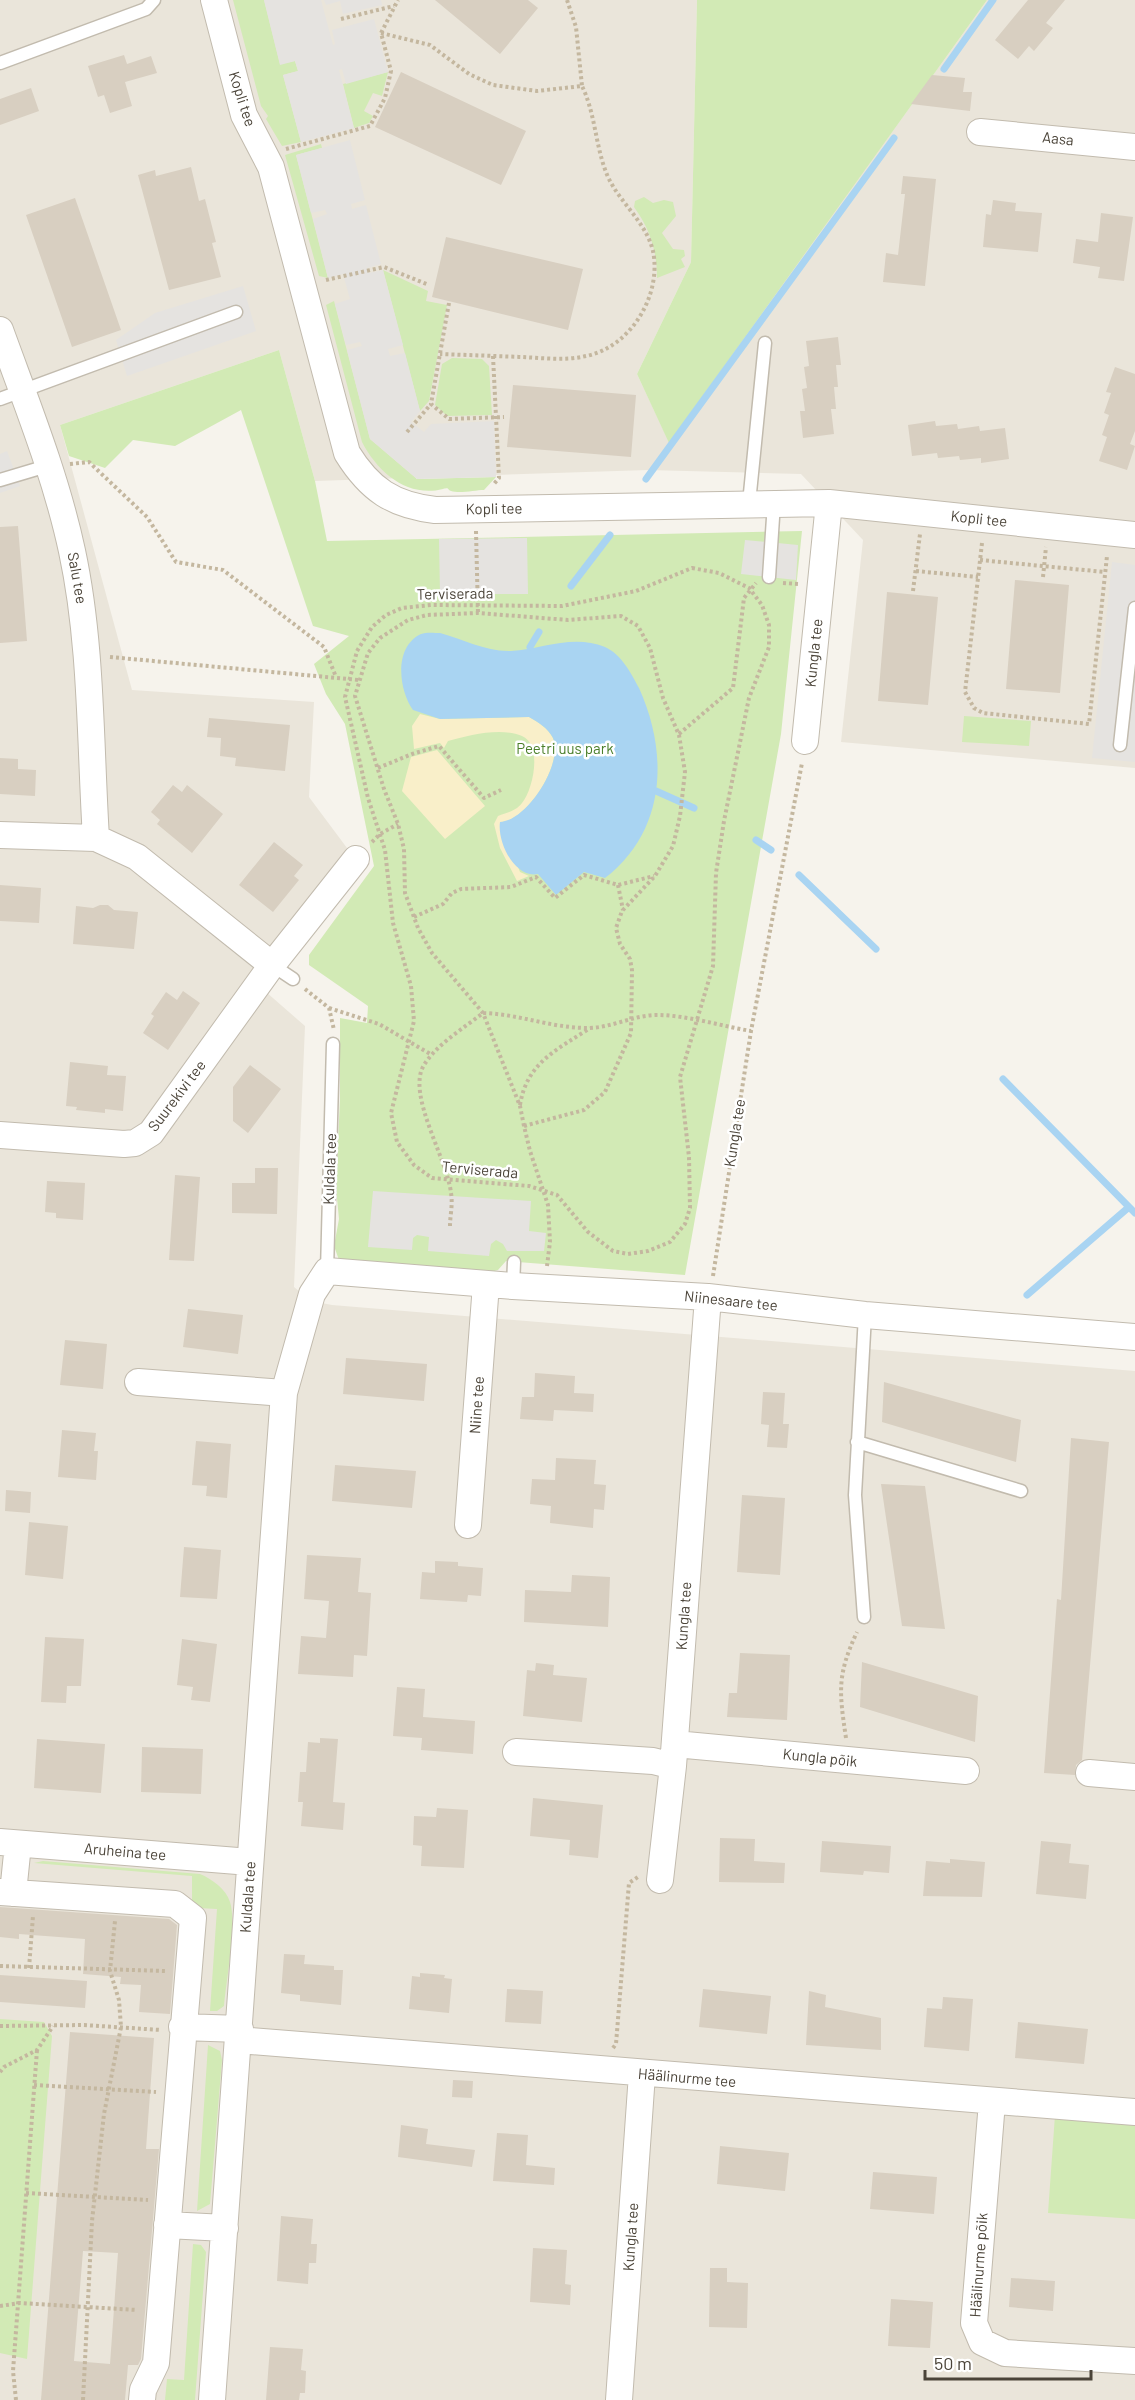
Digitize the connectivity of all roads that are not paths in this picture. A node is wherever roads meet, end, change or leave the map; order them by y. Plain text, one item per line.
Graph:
1 (154, 0) edge
2 (214, 0) edge
3 (0, 63) edge
4 (980, 132) dead end
5 (1135, 147) edge
6 (236, 312) dead end
7 (0, 330) edge
8 (765, 343) dead end
9 (11, 395) edge
10 (47, 466) junction
11 (0, 480) edge
12 (749, 503) junction
13 (774, 503) junction
14 (829, 503) junction
15 (1135, 535) edge
16 (769, 580) road end
17 (1135, 608) edge
18 (806, 741) road end
19 (1120, 745) dead end
20 (0, 835) edge
21 (96, 838) junction
22 (356, 859) road end
23 (272, 965) junction
24 (293, 979) road end
25 (333, 1044) road end
26 (0, 1135) edge
27 (327, 1271) junction
28 (486, 1284) junction
29 (708, 1297) junction
30 (865, 1315) junction
31 (1135, 1337) edge
32 (138, 1382) dead end
33 (284, 1393) junction
34 (857, 1442) junction
35 (1021, 1491) dead end
36 (468, 1525) dead end
37 (864, 1617) road end
38 (516, 1752) dead end
39 (674, 1755) junction
40 (966, 1771) dead end
41 (1089, 1773) dead end
42 (1135, 1777) edge
43 (9, 1843) edge
44 (250, 1862) junction
45 (660, 1880) road end
46 (16, 1893) edge
47 (182, 2027) junction
48 (239, 2035) junction
49 (642, 2074) junction
50 (992, 2102) junction
51 (1135, 2112) edge
52 (168, 2213) junction
53 (225, 2228) junction
54 (1135, 2361) edge
55 (142, 2400) edge
56 (212, 2400) edge
57 (619, 2400) edge

1 - 3 lane
2 - 12 street, Kopli tee
4 - 5 street, Aasa
6 - 9 lane
7 - 9 street, Salu tee
8 - 12 lane
9 - 10 street, Salu tee
10 - 11 lane
10 - 21 street, Salu tee
12 - 13 street, Kopli tee
13 - 14 street, Kopli tee
13 - 16 lane
14 - 15 street, Kopli tee
14 - 18 street, Kungla tee
17 - 19 lane
20 - 21 street
21 - 23 street
22 - 23 street, Suurekivi tee
23 - 24 lane
23 - 26 street, Suurekivi tee
25 - 27 lane, Kuldala tee
27 - 28 street, Niinesaare tee
27 - 33 street, Kuldala tee
28 - 29 street, Niinesaare tee
28 - 36 street, Niine tee
29 - 30 street, Niinesaare tee
29 - 39 street, Kungla tee
30 - 31 street, Niinesaare tee
30 - 34 lane
32 - 33 street
33 - 44 street, Kuldala tee
34 - 35 lane
34 - 37 lane
38 - 39 street
39 - 40 street, Kungla põik
39 - 45 street, Kungla tee
41 - 42 street
43 - 44 street, Aruheina tee
43 - 46 street
44 - 48 street, Kuldala tee
46 - 47 street
47 - 48 street, Häälinurme tee
47 - 52 street
48 - 49 street, Häälinurme tee
48 - 53 street, Kuldala tee
49 - 50 street, Häälinurme tee
49 - 57 street, Kungla tee
50 - 51 street, Häälinurme tee
50 - 54 street, Häälinurme põik
52 - 53 street
52 - 55 street
53 - 56 street, Kuldala tee

